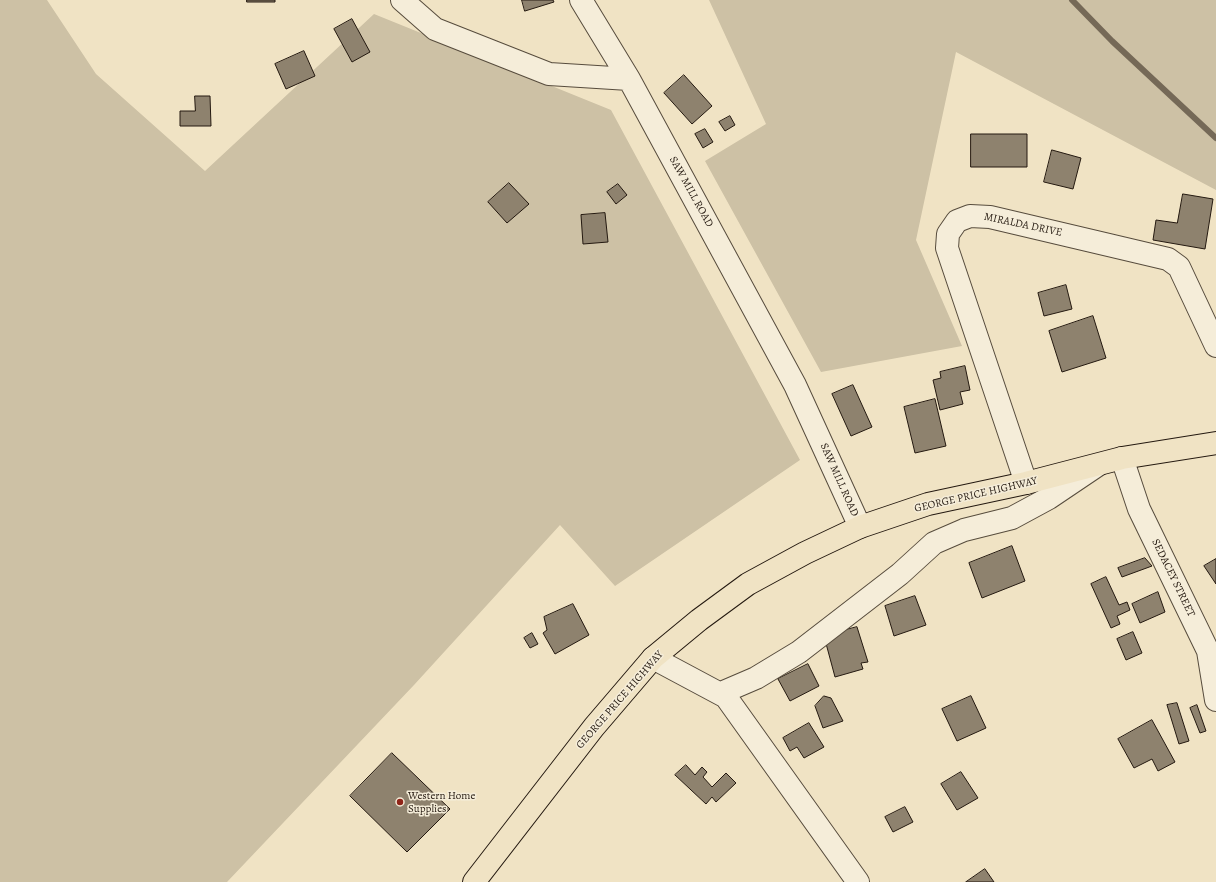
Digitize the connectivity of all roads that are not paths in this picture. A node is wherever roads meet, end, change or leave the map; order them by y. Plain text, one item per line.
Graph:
1 (402, 0) edge
2 (580, 0) edge
3 (629, 79) junction
4 (1216, 346) edge
5 (1216, 443) edge
6 (1122, 458) junction
7 (1100, 464) junction
8 (1026, 483) junction
9 (860, 527) junction
10 (653, 658) junction
11 (721, 693) junction
12 (1216, 700) edge
13 (474, 882) edge
14 (858, 882) edge

1 - 3 street
2 - 3 street, SAW MILL ROAD
3 - 9 street, SAW MILL ROAD
4 - 8 street, MIRALDA DRIVE
5 - 6 highway, GEORGE PRICE HIGHWAY
6 - 7 highway, GEORGE PRICE HIGHWAY
6 - 12 street, SEDACEY STREET
7 - 8 highway, GEORGE PRICE HIGHWAY
7 - 11 street
8 - 9 highway, GEORGE PRICE HIGHWAY
9 - 10 highway, GEORGE PRICE HIGHWAY
10 - 11 street
10 - 13 highway, GEORGE PRICE HIGHWAY
11 - 14 street

